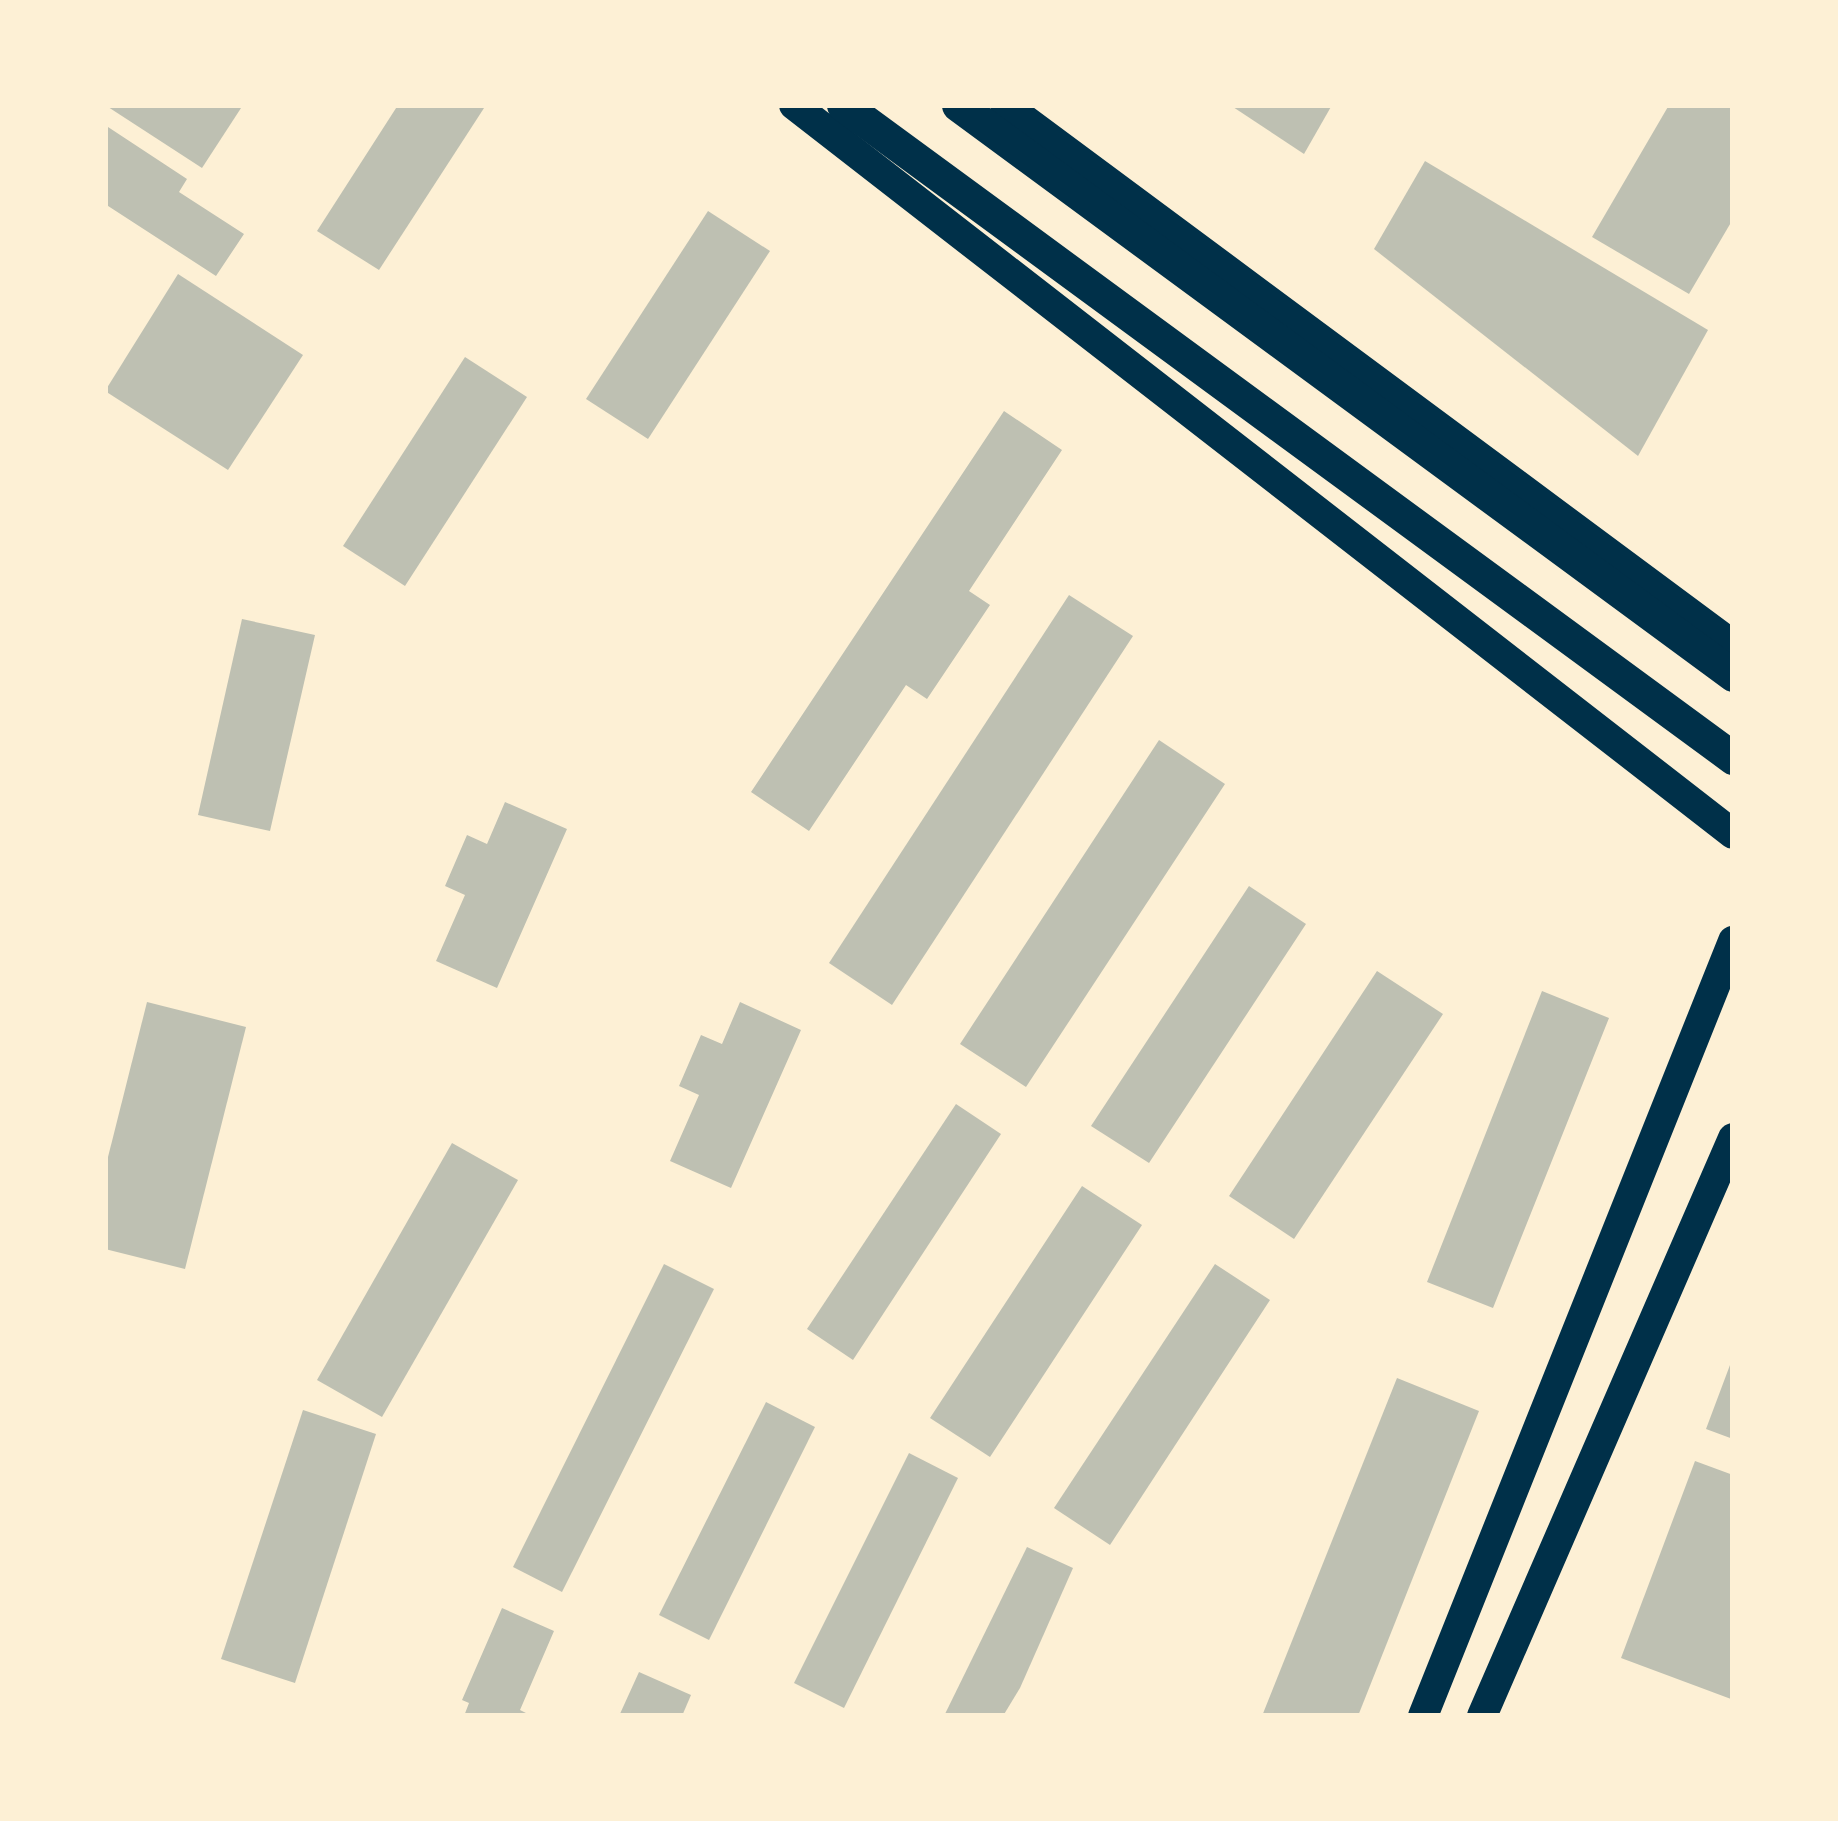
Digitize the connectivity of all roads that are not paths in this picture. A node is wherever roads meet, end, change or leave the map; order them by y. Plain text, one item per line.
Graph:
1 (794, 105) edge
2 (843, 105) edge
3 (958, 105) edge
4 (1005, 105) edge
5 (1733, 645) edge
6 (1733, 675) edge
7 (1733, 758) edge
8 (1733, 835) edge
9 (1733, 941) edge
10 (1733, 1138) edge
11 (1423, 1716) edge
12 (1482, 1716) edge

1 - 8 main road
2 - 7 highway
3 - 6 highway
4 - 5 main road
9 - 11 main road
10 - 12 main road

